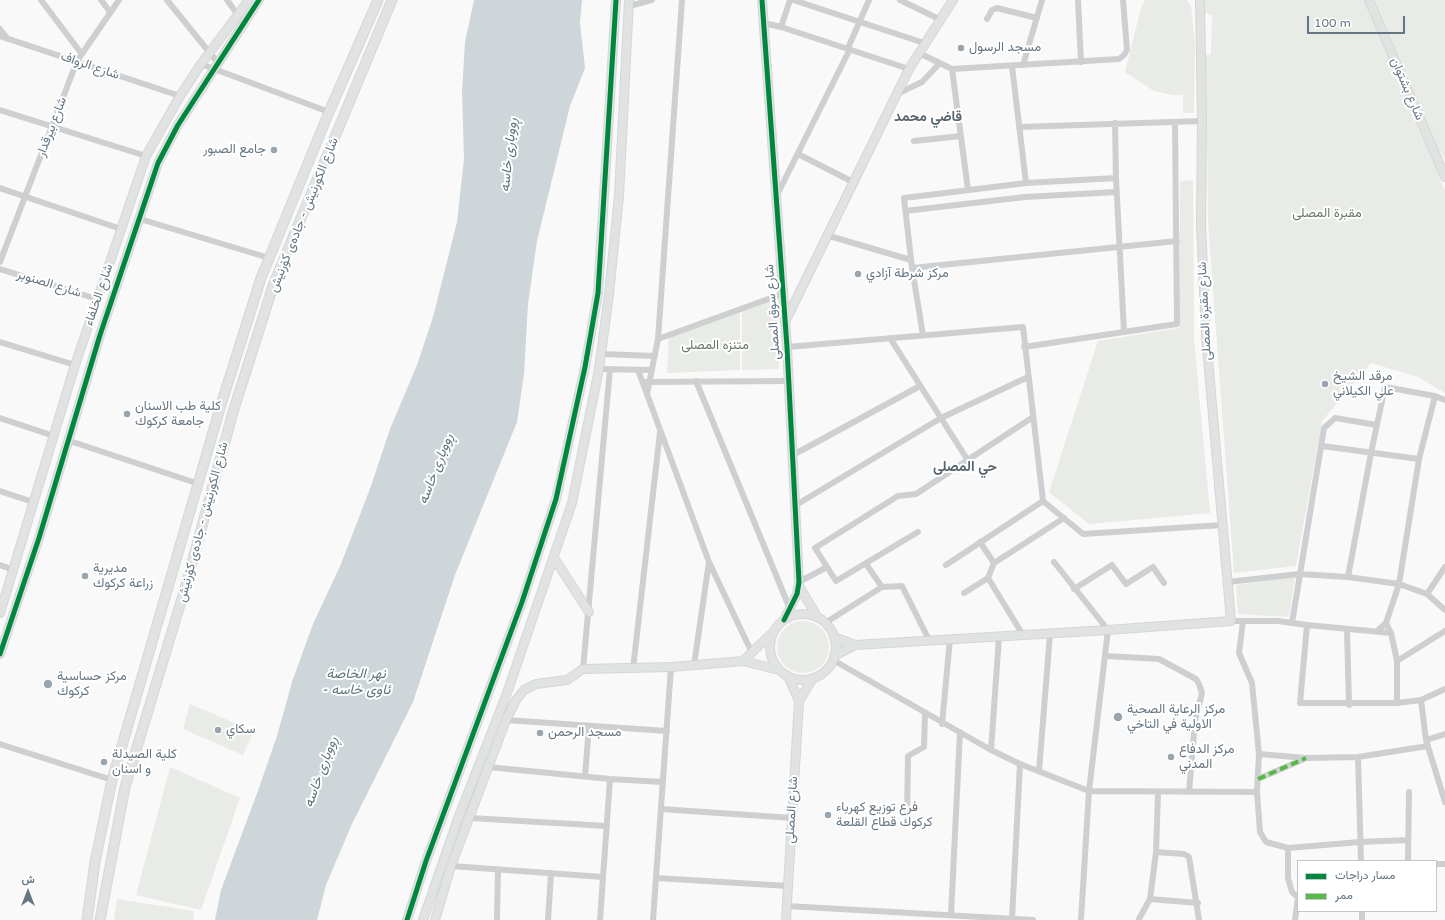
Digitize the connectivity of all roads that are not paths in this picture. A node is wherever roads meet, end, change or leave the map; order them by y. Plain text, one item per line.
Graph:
1 (41, 0) edge
2 (101, 0) edge
3 (119, 0) edge
4 (167, 0) edge
5 (227, 0) edge
6 (249, 0) edge
7 (259, 0) edge
8 (378, 0) edge
9 (392, 0) edge
10 (616, 0) edge
11 (652, 0) edge
12 (682, 0) edge
13 (762, 0) edge
14 (790, 0) edge
15 (794, 0) edge
16 (869, 0) edge
17 (900, 0) edge
18 (953, 0) edge
19 (1042, 0) edge
20 (1078, 0) edge
21 (1123, 0) edge
22 (1200, 0) edge
23 (1369, 0) edge
24 (629, 3) edge
25 (110, 12) junction
26 (238, 15) junction
27 (1037, 18) junction
28 (939, 19) junction
29 (986, 19) dead end
30 (859, 21) junction
31 (764, 23) junction
32 (781, 26) junction
33 (0, 29) edge
34 (0, 36) edge
35 (7, 38) junction
36 (924, 43) junction
37 (849, 49) junction
38 (81, 53) junction
39 (919, 53) junction
40 (209, 54) junction
41 (77, 61) junction
42 (1081, 62) junction
43 (940, 63) junction
44 (201, 64) junction
45 (1023, 65) junction
46 (216, 66) junction
47 (1012, 66) junction
48 (909, 69) junction
49 (952, 69) junction
50 (897, 94) junction
51 (180, 96) junction
52 (0, 110) edge
53 (329, 112) junction
54 (1202, 121) junction
55 (1175, 122) junction
56 (1115, 123) junction
57 (51, 127) junction
58 (1019, 127) junction
59 (961, 136) junction
60 (914, 141) dead end
61 (798, 154) junction
62 (146, 156) junction
63 (1445, 177) edge
64 (1116, 178) junction
65 (853, 182) junction
66 (1026, 183) junction
67 (0, 188) edge
68 (968, 190) junction
69 (1116, 192) junction
70 (25, 196) junction
71 (776, 198) junction
72 (905, 211) junction
73 (140, 219) junction
74 (121, 229) junction
75 (826, 236) junction
76 (1177, 241) junction
77 (1118, 246) junction
78 (270, 258) junction
79 (911, 260) junction
80 (0, 262) edge
81 (0, 268) edge
82 (912, 268) junction
83 (598, 293) junction
84 (609, 294) junction
85 (782, 294) junction
86 (97, 299) junction
87 (785, 323) junction
88 (1124, 332) junction
89 (923, 335) junction
90 (890, 338) junction
91 (658, 339) junction
92 (0, 342) edge
93 (787, 347) junction
94 (1024, 347) junction
95 (238, 351) junction
96 (601, 354) junction
97 (251, 355) junction
98 (655, 356) junction
99 (75, 365) junction
100 (599, 369) junction
101 (610, 369) junction
102 (638, 370) junction
103 (652, 370) junction
104 (231, 373) junction
105 (244, 377) junction
106 (1028, 377) junction
107 (788, 380) junction
108 (696, 381) junction
109 (646, 382) junction
110 (920, 386) junction
111 (1435, 396) junction
112 (1445, 400) edge
113 (1033, 417) junction
114 (0, 418) edge
115 (941, 418) junction
116 (1377, 425) junction
117 (660, 430) junction
118 (54, 436) junction
119 (67, 440) junction
120 (1322, 446) junction
121 (1371, 453) junction
122 (793, 455) junction
123 (967, 459) junction
124 (1420, 459) junction
125 (44, 466) junction
126 (58, 471) junction
127 (199, 484) junction
128 (0, 491) edge
129 (1043, 501) junction
130 (33, 502) junction
131 (796, 505) junction
132 (1064, 518) junction
133 (1222, 525) junction
134 (918, 532) dead end
135 (980, 542) junction
136 (554, 558) junction
137 (709, 562) junction
138 (1054, 562) dead end
139 (994, 563) junction
140 (866, 564) junction
141 (946, 565) dead end
142 (0, 566) edge
143 (827, 567) junction
144 (1445, 568) edge
145 (14, 570) junction
146 (1299, 574) junction
147 (1348, 577) junction
148 (988, 578) junction
149 (1228, 582) junction
150 (1164, 583) dead end
151 (799, 584) junction
152 (1399, 584) junction
153 (882, 587) junction
154 (1074, 589) junction
155 (964, 592) dead end
156 (1427, 594) junction
157 (790, 609) junction
158 (1445, 610) edge
159 (589, 612) junction
160 (0, 613) edge
161 (784, 620) junction
162 (822, 620) junction
163 (1231, 621) junction
164 (1243, 621) junction
165 (1292, 623) junction
166 (1386, 623) junction
167 (1307, 626) junction
168 (1108, 630) junction
169 (1347, 630) junction
170 (1377, 631) junction
171 (1445, 631) edge
172 (773, 632) junction
173 (1391, 633) junction
174 (1050, 634) junction
175 (1023, 635) junction
176 (834, 637) junction
177 (999, 637) junction
178 (950, 639) junction
179 (929, 640) junction
180 (855, 645) junction
181 (752, 653) junction
182 (0, 654) edge
183 (1106, 656) junction
184 (834, 658) junction
185 (743, 661) junction
186 (1397, 661) junction
187 (694, 665) junction
188 (671, 667) junction
189 (582, 669) junction
190 (632, 669) junction
191 (779, 670) junction
192 (788, 676) junction
193 (813, 678) junction
194 (1445, 689) edge
195 (1421, 700) junction
196 (799, 701) junction
197 (1397, 703) junction
198 (1349, 705) junction
199 (925, 714) junction
200 (506, 720) junction
201 (942, 724) junction
202 (589, 726) junction
203 (667, 731) junction
204 (960, 732) junction
205 (1445, 734) edge
206 (1427, 743) junction
207 (0, 744) edge
208 (991, 750) junction
209 (1259, 754) junction
210 (1358, 757) junction
211 (1306, 758) junction
212 (1020, 764) junction
213 (488, 767) junction
214 (1039, 771) junction
215 (585, 776) junction
216 (610, 779) junction
217 (1258, 779) junction
218 (112, 780) junction
219 (663, 782) junction
220 (1089, 791) junction
221 (1189, 792) junction
222 (1258, 792) junction
223 (1410, 792) dead end
224 (1158, 793) junction
225 (1445, 802) edge
226 (661, 809) junction
227 (470, 818) junction
228 (792, 818) junction
229 (907, 818) dead end
230 (607, 826) junction
231 (1408, 840) junction
232 (1360, 842) junction
233 (1288, 848) junction
234 (1156, 852) junction
235 (1361, 860) edge
236 (1408, 860) edge
237 (451, 866) junction
238 (498, 870) junction
239 (551, 873) junction
240 (603, 877) junction
241 (656, 878) junction
242 (788, 886) junction
243 (1297, 896) edge
244 (1150, 899) junction
245 (1198, 903) junction
246 (411, 904) junction
247 (1297, 905) edge
248 (787, 906) junction
249 (426, 908) junction
250 (951, 916) junction
251 (1012, 919) junction
252 (1139, 919) edge
253 (87, 920) edge
254 (100, 920) edge
255 (407, 920) edge
256 (423, 920) edge
257 (435, 920) edge
258 (497, 920) edge
259 (548, 920) edge
260 (600, 920) edge
261 (653, 920) edge
262 (786, 920) edge
263 (1033, 920) edge
264 (1081, 920) edge
265 (1199, 920) edge
266 (1295, 920) edge

1 - 38 street
2 - 25 street
3 - 25 street, شارع بيرقدار
4 - 40 street
5 - 26 street
6 - 26 street, شارع الخلفاء
7 - 46 street
8 - 53 main road, شارع الكورنيش - جادەی کۆرنیش
9 - 97 main road, شارع الكورنيش - جادەی کۆرنیش
10 - 83 street
11 - 24 street
12 - 91 street
13 - 31 street, شارع سوق المصلى
14 - 32 street
15 - 30 street
16 - 30 street
17 - 28 street
18 - 28 street
19 - 27 street
20 - 42 street
21 - 42 street
22 - 54 street, شارع مقبرة المصلى
23 - 63 street, شارع بشتوان
24 - 84 street
25 - 38 street, شارع بيرقدار
26 - 40 street, شارع الخلفاء
27 - 29 street
27 - 45 street
28 - 36 street
30 - 36 street
30 - 37 street
31 - 32 street
31 - 71 street, شارع سوق المصلى
32 - 37 street
33 - 35 street
34 - 35 street, شارع الرواف
35 - 41 street, شارع الرواف
36 - 39 street
37 - 48 street
37 - 61 street
38 - 41 street, شارع بيرقدار
39 - 43 street
39 - 48 street
40 - 44 street, شارع الخلفاء
40 - 46 street
41 - 51 street, شارع الرواف
41 - 57 street, شارع بيرقدار
42 - 45 street
43 - 49 street
43 - 50 street
44 - 46 street
44 - 51 street, شارع الخلفاء
45 - 47 street
46 - 53 street
46 - 73 street
47 - 49 street
47 - 58 street
48 - 50 street
49 - 59 street
50 - 65 street
51 - 62 street, شارع الخلفاء
52 - 57 street
53 - 78 main road, شارع الكورنيش - جادەی کۆرنیش
54 - 55 street
54 - 133 street, شارع مقبرة المصلى
55 - 56 street
55 - 76 street
56 - 58 street
56 - 64 street
57 - 62 street
57 - 70 street, شارع بيرقدار
58 - 66 street
59 - 60 street
59 - 68 street
61 - 65 street
61 - 71 street
62 - 74 street, شارع الخلفاء
64 - 66 street
64 - 69 street
65 - 75 street
66 - 68 street
67 - 70 street
68 - 72 street
69 - 72 street
69 - 77 street
70 - 74 street
70 - 80 street, شارع بيرقدار
71 - 85 street, شارع سوق المصلى
72 - 79 street
73 - 78 street
73 - 119 street
74 - 86 street, شارع الخلفاء
75 - 79 street
75 - 87 street
76 - 77 street
76 - 88 street
77 - 82 street
77 - 88 street
78 - 95 main road, شارع الكورنيش - جادەی کۆرنیش
79 - 82 street
81 - 86 street, شارع الصنوبر
82 - 89 street
83 - 84 street
83 - 246 street
84 - 96 street
85 - 87 street, شارع سوق المصلى
85 - 91 street
86 - 99 street, شارع الخلفاء
87 - 93 street, شارع سوق المصلى
88 - 94 street
89 - 90 street
89 - 94 street
90 - 93 street
90 - 110 street
91 - 98 street
92 - 99 street
93 - 107 street, شارع سوق المصلى
94 - 106 street
95 - 97 main road
95 - 104 main road, شارع الكورنيش - جادەی کۆرنیش
96 - 98 street
96 - 100 street
97 - 105 main road, شارع الكورنيش - جادەی کۆرنیش
98 - 103 street
99 - 118 street, شارع الخلفاء
100 - 101 street
100 - 136 street
101 - 102 street
101 - 159 street
102 - 103 street
102 - 109 street
103 - 109 street
104 - 105 main road
104 - 127 main road, شارع الكورنيش - جادەی کۆرنیش
105 - 254 main road, شارع الكورنيش - جادەی کۆرنیش
106 - 113 street
106 - 115 street
107 - 108 street
107 - 122 street, شارع سوق المصلى
108 - 109 street
108 - 157 street
109 - 117 street
110 - 115 street
110 - 122 street
111 - 112 street
111 - 116 street
111 - 124 street
113 - 123 street
113 - 129 street
114 - 118 street
115 - 123 street
115 - 131 street
116 - 120 street
116 - 121 street
117 - 137 street
117 - 190 street
118 - 125 street, شارع الخلفاء
119 - 126 street
119 - 127 street
120 - 121 street
120 - 146 street
121 - 124 street
121 - 147 street
122 - 131 street, شارع سوق المصلى
123 - 143 street
124 - 152 street
125 - 126 street
125 - 130 street, شارع الخلفاء
126 - 182 street
127 - 218 main road, شارع الكورنيش - جادەی کۆرنیش
128 - 130 street
129 - 132 street
129 - 135 street
130 - 145 street, شارع الخلفاء
131 - 151 street, شارع سوق المصلى
132 - 133 street
132 - 139 street
133 - 149 street, شارع مقبرة المصلى
134 - 140 street
135 - 139 street
135 - 141 street
136 - 159 street
136 - 249 street
137 - 181 street
137 - 187 street
138 - 154 street
139 - 148 street
140 - 143 street
140 - 153 street
142 - 145 street
143 - 151 street
144 - 156 street
145 - 160 street, شارع الخلفاء
146 - 147 street
146 - 149 street
146 - 165 street
147 - 152 street
148 - 155 street
148 - 175 street
149 - 163 street, شارع مقبرة المصلى
150 - 154 street
151 - 157 street, شارع سوق المصلى
151 - 162 street, شارع سوق المصلى
152 - 156 street
152 - 166 street
153 - 162 street
153 - 179 street
154 - 168 street
156 - 158 street
157 - 161 street, شارع سوق المصلى
159 - 189 street
161 - 162 street
161 - 172 street
162 - 176 street
163 - 164 street
163 - 168 street
164 - 165 street
164 - 209 street
165 - 167 street
166 - 170 street
166 - 173 street
167 - 169 street
167 - 198 street
168 - 174 street
168 - 183 street
169 - 170 street
169 - 198 street
170 - 173 street
171 - 186 street
172 - 181 street
172 - 191 street
173 - 186 street
174 - 175 street
174 - 214 street
175 - 177 street
176 - 180 street
176 - 184 street
177 - 178 street
177 - 208 street
178 - 179 street
178 - 201 street
179 - 180 street
180 - 184 street
181 - 185 street
183 - 220 street
183 - 221 street
184 - 193 street
184 - 199 street
185 - 187 street
185 - 191 street
186 - 197 street
187 - 188 street
188 - 190 street
188 - 203 street
189 - 190 street
189 - 200 street
191 - 192 street
192 - 193 street
192 - 196 street, شارع المصلى
193 - 196 street, شارع المصلى
194 - 195 street
195 - 197 street
195 - 206 street
196 - 228 street, شارع المصلى
197 - 198 street
199 - 201 street
199 - 229 street
200 - 202 street
200 - 213 street
201 - 204 street
202 - 203 street
202 - 215 street
203 - 219 street
204 - 208 street
204 - 250 street
205 - 206 street
206 - 210 street
206 - 225 street
207 - 218 street
208 - 212 street
209 - 211 street
209 - 217 street
210 - 211 street
210 - 232 street
211 - 217 street
212 - 214 street
212 - 251 street
213 - 215 street
213 - 227 street
214 - 220 street
215 - 216 street
216 - 219 street
216 - 230 street
217 - 222 street
218 - 253 main road, شارع الكورنيش - جادەی کۆرنیش
219 - 226 street
220 - 224 street
220 - 264 street
221 - 222 street
221 - 224 street
222 - 233 street
223 - 231 street
224 - 234 street
226 - 228 street
226 - 241 street
227 - 230 street
227 - 237 street
228 - 242 street, شارع المصلى
230 - 240 street
231 - 232 street
231 - 236 street
232 - 233 street
232 - 235 street
233 - 243 street
234 - 244 street
234 - 245 street
237 - 238 street
237 - 257 street
238 - 239 street
238 - 258 street
239 - 240 street
239 - 259 street
240 - 260 street
241 - 242 street
241 - 261 street
242 - 248 street, شارع المصلى
244 - 245 street
244 - 252 street
245 - 265 street
246 - 249 street
246 - 255 street
247 - 266 street
248 - 250 street
248 - 262 street, شارع المصلى
249 - 256 street
250 - 251 street
251 - 263 street

